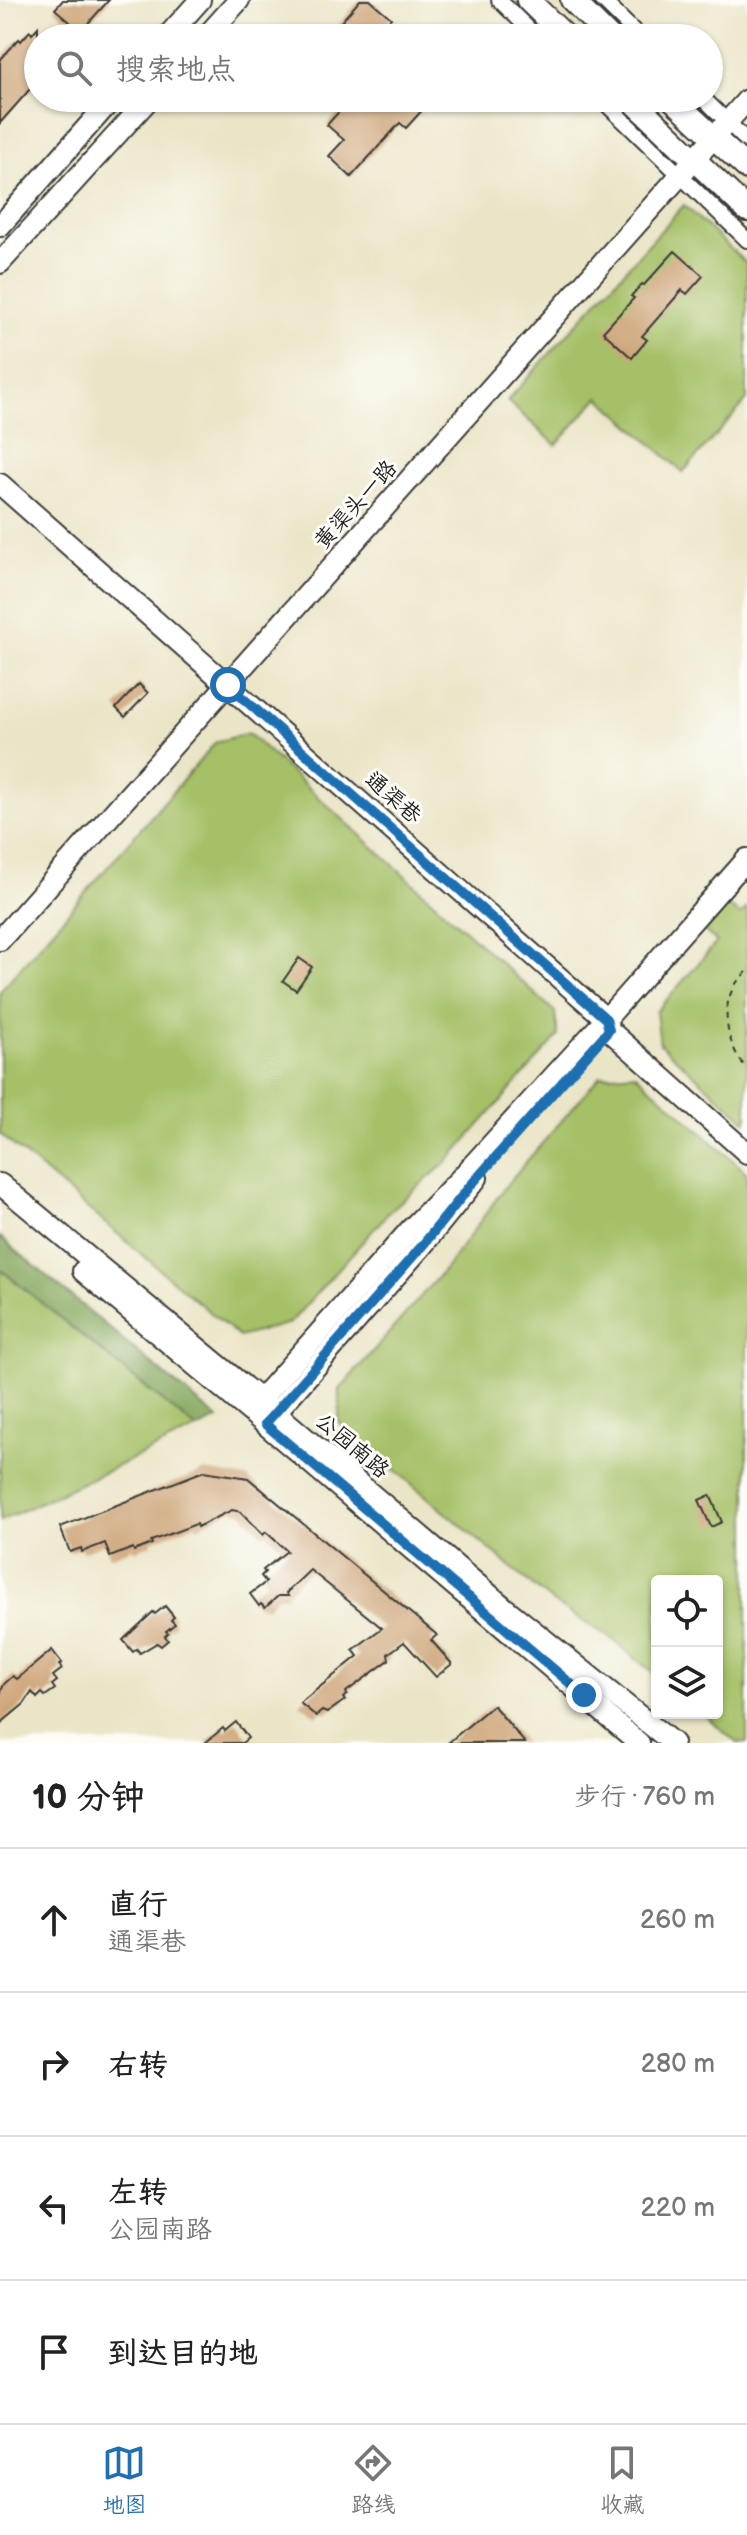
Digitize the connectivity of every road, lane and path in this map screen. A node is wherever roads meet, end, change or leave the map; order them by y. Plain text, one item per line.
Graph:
1 (200, 0) edge
2 (239, 0) edge
3 (499, 0) edge
4 (528, 0) edge
5 (572, 0) edge
6 (602, 0) edge
7 (179, 24) edge
8 (218, 24) edge
9 (524, 24) edge
10 (553, 24) edge
11 (596, 24) edge
12 (627, 24) edge
13 (747, 100) edge
14 (101, 112) edge
15 (137, 112) edge
16 (614, 112) edge
17 (645, 112) edge
18 (694, 112) edge
19 (711, 112) edge
20 (721, 129) junction
21 (747, 141) edge
22 (695, 159) junction
23 (747, 168) edge
24 (680, 176) junction
25 (747, 210) edge
26 (0, 226) edge
27 (747, 240) edge
28 (0, 263) edge
29 (0, 484) edge
30 (228, 685) junction
31 (747, 859) edge
32 (747, 876) edge
33 (0, 940) edge
34 (747, 972) edge
35 (608, 1024) junction
36 (747, 1069) edge
37 (747, 1153) edge
38 (0, 1184) edge
39 (0, 1202) edge
40 (263, 1412) junction
41 (639, 1743) edge
42 (673, 1743) edge

1 - 7 street
2 - 8 street
3 - 9 street
4 - 10 main road
5 - 11 main road
6 - 12 street
13 - 20 street, 黄渠头一路
14 - 26 street
15 - 28 street
16 - 24 street
17 - 22 main road
18 - 20 main road
19 - 20 street
20 - 21 street
20 - 22 street, 黄渠头一路
20 - 23 main road
22 - 24 street, 黄渠头一路
22 - 25 main road
24 - 27 street
24 - 30 street, 黄渠头一路
29 - 30 street, 通渠巷
30 - 33 street, 黄渠头一路
30 - 35 street, 通渠巷
31 - 35 street
32 - 35 street
34 - 36 path
35 - 37 street, 通渠巷
35 - 40 street
38 - 40 street, 公园南路
39 - 40 street, 公园南路
40 - 41 street, 公园南路
40 - 42 street, 公园南路

